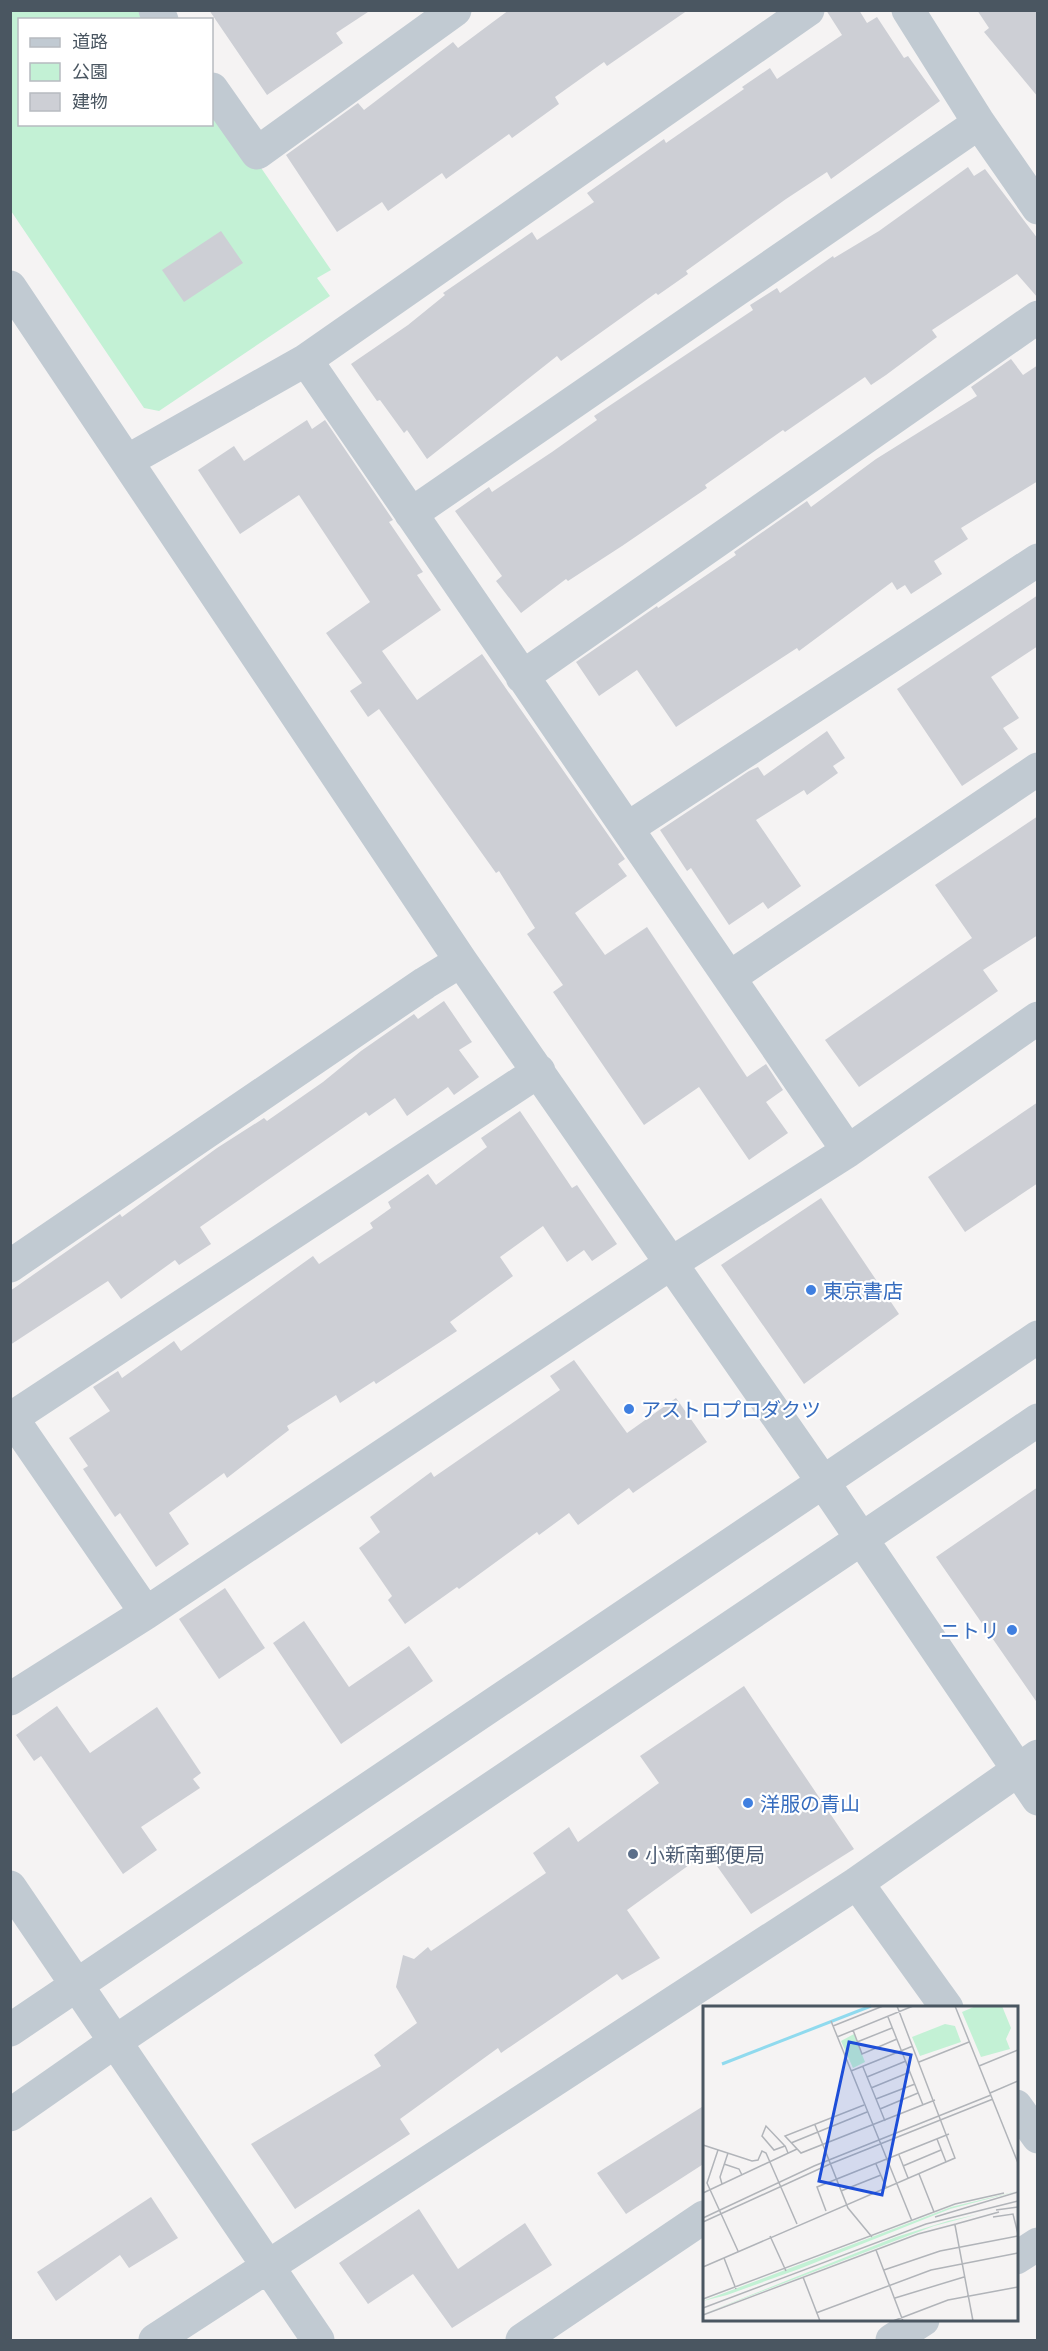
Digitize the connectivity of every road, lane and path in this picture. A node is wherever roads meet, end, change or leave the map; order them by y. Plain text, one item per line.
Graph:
1 (455, 10) edge
2 (808, 10) edge
3 (908, 10) edge
4 (213, 90) edge
5 (979, 123) junction
6 (1038, 208) edge
7 (10, 287) edge
8 (1038, 316) edge
9 (306, 360) junction
10 (127, 461) junction
11 (411, 514) junction
12 (1038, 560) edge
13 (522, 678) junction
14 (1038, 769) edge
15 (628, 828) junction
16 (461, 961) junction
17 (730, 977) junction
18 (1038, 1018) edge
19 (539, 1071) junction
20 (848, 1151) junction
21 (670, 1264) junction
22 (10, 1266) edge
23 (1038, 1337) edge
24 (11, 1418) edge
25 (1038, 1420) edge
26 (823, 1482) junction
27 (861, 1538) junction
28 (146, 1613) junction
29 (10, 1700) edge
30 (1028, 1762) edge
31 (1038, 1799) edge
32 (856, 1883) junction
33 (10, 1887) edge
34 (76, 1986) junction
35 (946, 2006) edge
36 (10, 2030) edge
37 (116, 2041) junction
38 (1018, 2107) edge
39 (10, 2115) edge
40 (1038, 2137) edge
41 (703, 2218) edge
42 (1038, 2244) edge
43 (1018, 2257) edge
44 (267, 2266) junction
45 (920, 2321) edge
46 (155, 2340) edge
47 (318, 2340) edge
48 (522, 2340) edge
49 (892, 2340) edge

1 - 4 street
2 - 9 street
3 - 5 street
5 - 6 street
5 - 11 street
7 - 10 street
8 - 13 street
9 - 10 street
9 - 11 street
10 - 16 street
11 - 13 street
12 - 15 street
13 - 15 street
14 - 17 street
15 - 17 street
16 - 19 street
16 - 22 street
17 - 20 street
18 - 20 street
19 - 21 street
19 - 24 street
20 - 21 street
21 - 26 street
21 - 28 street
23 - 26 street
24 - 28 street
25 - 27 street
26 - 27 street
26 - 34 street
27 - 30 street
27 - 37 street
28 - 29 street
30 - 31 street
30 - 32 street
32 - 35 street
32 - 44 street
33 - 34 street
34 - 36 street
34 - 37 street
37 - 39 street
37 - 44 street
38 - 40 street
41 - 48 street
42 - 43 street
44 - 46 street
44 - 47 street
45 - 49 street

